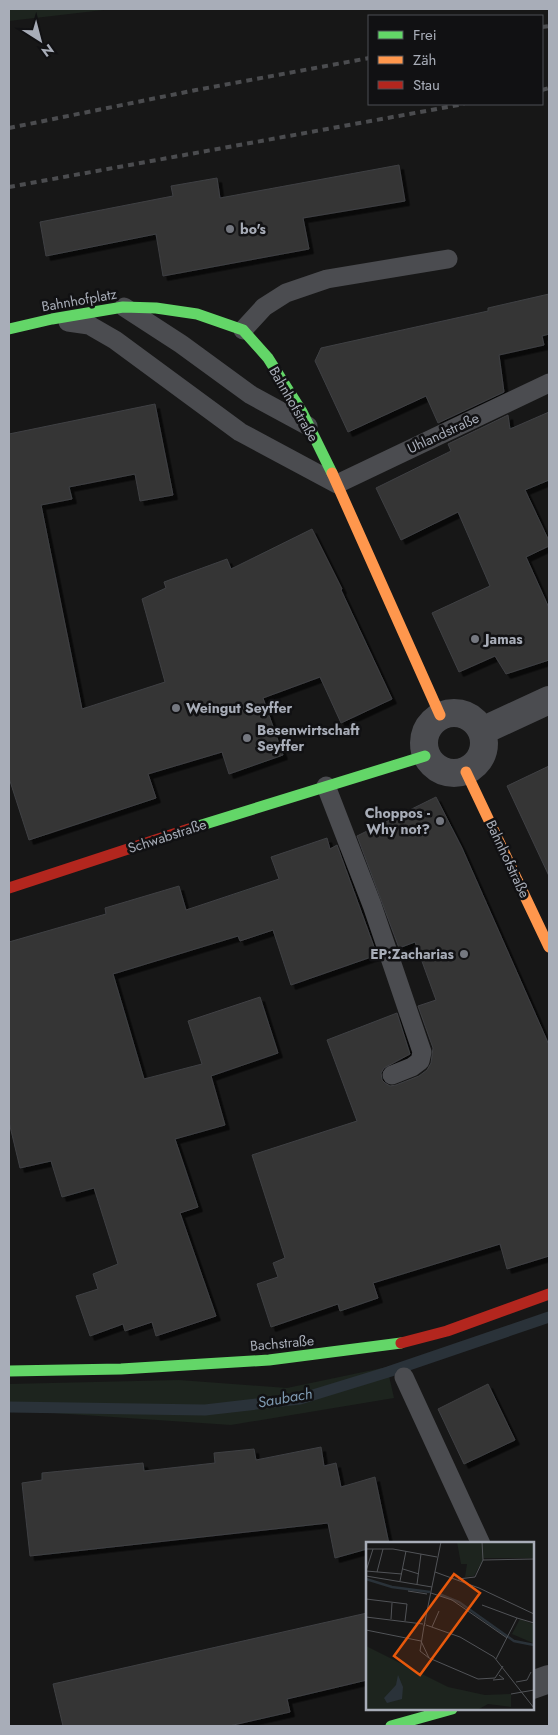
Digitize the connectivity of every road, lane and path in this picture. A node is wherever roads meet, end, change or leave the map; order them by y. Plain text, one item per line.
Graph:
1 (448, 259) dead end
2 (122, 306) junction
3 (52, 319) junction
4 (9, 329) edge
5 (243, 330) junction
6 (549, 383) edge
7 (309, 426) junction
8 (337, 484) junction
9 (549, 700) edge
10 (440, 715) junction
11 (482, 731) junction
12 (425, 756) junction
13 (466, 772) junction
14 (326, 786) junction
15 (9, 888) edge
16 (549, 947) edge
17 (392, 1075) dead end
18 (549, 1294) edge
19 (9, 1371) edge
20 (404, 1377) dead end
21 (480, 1542) edge
22 (549, 1679) edge
23 (533, 1686) edge
24 (449, 1710) edge
25 (453, 1710) edge
26 (391, 1726) edge
27 (453, 1726) edge

1 - 5 lane
2 - 3 street, Bahnhofplatz
2 - 5 street, Bahnhofplatz
2 - 7 lane
3 - 4 street, Bahnhofplatz
3 - 8 lane
5 - 7 street, Bahnhofstraße
6 - 8 lane, Uhlandstraße
7 - 8 street, Bahnhofstraße
8 - 10 street, Bahnhofstraße
9 - 11 street
10 - 11 street
10 - 12 street
11 - 13 street
12 - 13 street
12 - 14 street, Schwabstraße
13 - 16 street, Bahnhofstraße
14 - 15 street, Schwabstraße
14 - 17 lane
18 - 19 street, Bachstraße
20 - 21 lane
22 - 23 street
24 - 26 street
25 - 27 street

